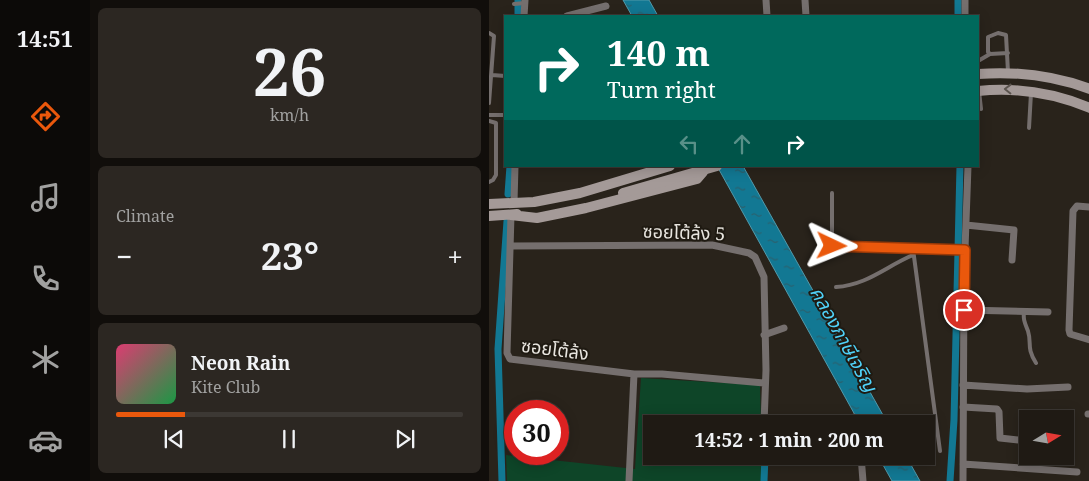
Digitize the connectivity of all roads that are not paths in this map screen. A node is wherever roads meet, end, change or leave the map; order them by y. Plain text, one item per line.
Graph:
1 (767, 0) edge
2 (805, 0) edge
3 (965, 0) edge
4 (524, 2) edge
5 (514, 4) dead end
6 (606, 6) dead end
7 (524, 15) edge
8 (571, 15) edge
9 (767, 15) edge
10 (806, 15) edge
11 (965, 15) edge
12 (489, 33) edge
13 (1008, 53) junction
14 (990, 54) junction
15 (979, 60) edge
16 (1008, 72) junction
17 (979, 74) edge
18 (492, 75) junction
19 (504, 76) edge
20 (1089, 89) edge
21 (1031, 90) junction
22 (979, 91) edge
23 (489, 103) edge
24 (1089, 108) edge
25 (981, 109) dead end
26 (504, 114) edge
27 (489, 115) edge
28 (489, 121) edge
29 (1029, 128) dead end
30 (515, 167) edge
31 (648, 167) edge
32 (667, 167) edge
33 (703, 167) edge
34 (714, 167) edge
35 (968, 167) edge
36 (489, 182) edge
37 (832, 193) dead end
38 (516, 202) junction
39 (489, 204) edge
40 (1089, 207) edge
41 (511, 215) junction
42 (489, 216) edge
43 (965, 225) junction
44 (511, 246) junction
45 (828, 246) joint
46 (965, 250) junction
47 (913, 252) junction
48 (1012, 260) dead end
49 (836, 287) dead end
50 (964, 310) junction
51 (1024, 312) junction
52 (1048, 312) dead end
53 (784, 328) dead end
54 (764, 335) junction
55 (1089, 340) edge
56 (1036, 362) dead end
57 (634, 374) junction
58 (764, 383) junction
59 (963, 385) junction
60 (1068, 388) dead end
61 (963, 407) junction
62 (764, 415) edge
63 (1019, 440) edge
64 (940, 451) dead end
65 (963, 464) junction
66 (862, 465) edge
67 (1077, 472) dead end
68 (629, 481) edge
69 (863, 481) edge
70 (963, 481) edge

1 - 9 street
2 - 10 street
3 - 11 street
4 - 5 lane
4 - 7 street
6 - 8 street
12 - 18 lane
13 - 14 lane
13 - 14 lane
13 - 16 lane
14 - 15 lane
16 - 17 main road
16 - 20 main road
18 - 19 lane
18 - 23 lane
21 -> 22 main road
21 - 24 main road
21 - 29 lane
22 - 25 lane
26 - 27 lane
28 - 36 lane
30 - 38 street
31 - 38 main road
32 - 38 main road
33 - 41 main road
34 - 41 main road, bridge
35 - 43 street
37 - 45 lane
38 - 39 main road
40 - 55 street
41 - 42 main road
41 - 44 street, ซอยโต้ล้ง
43 - 46 street
43 - 48 street
44 - 54 street, ซอยโต้ล้ง 5
44 - 57 street, ซอยโต้ล้ง
45 - 47 street
46 - 47 street
46 - 50 street
47 - 49 lane
47 - 64 lane
50 - 51 street
50 - 59 street
51 - 52 street
51 - 56 lane
53 - 54 street
54 - 58 street, ซอยโต้ล้ง 5
57 - 58 street
57 - 68 street
58 - 62 street, ซอยโต้ล้ง 5
59 - 60 street
59 - 61 street
61 - 63 street
61 - 65 street
65 - 67 street
65 - 70 street
66 - 69 street

